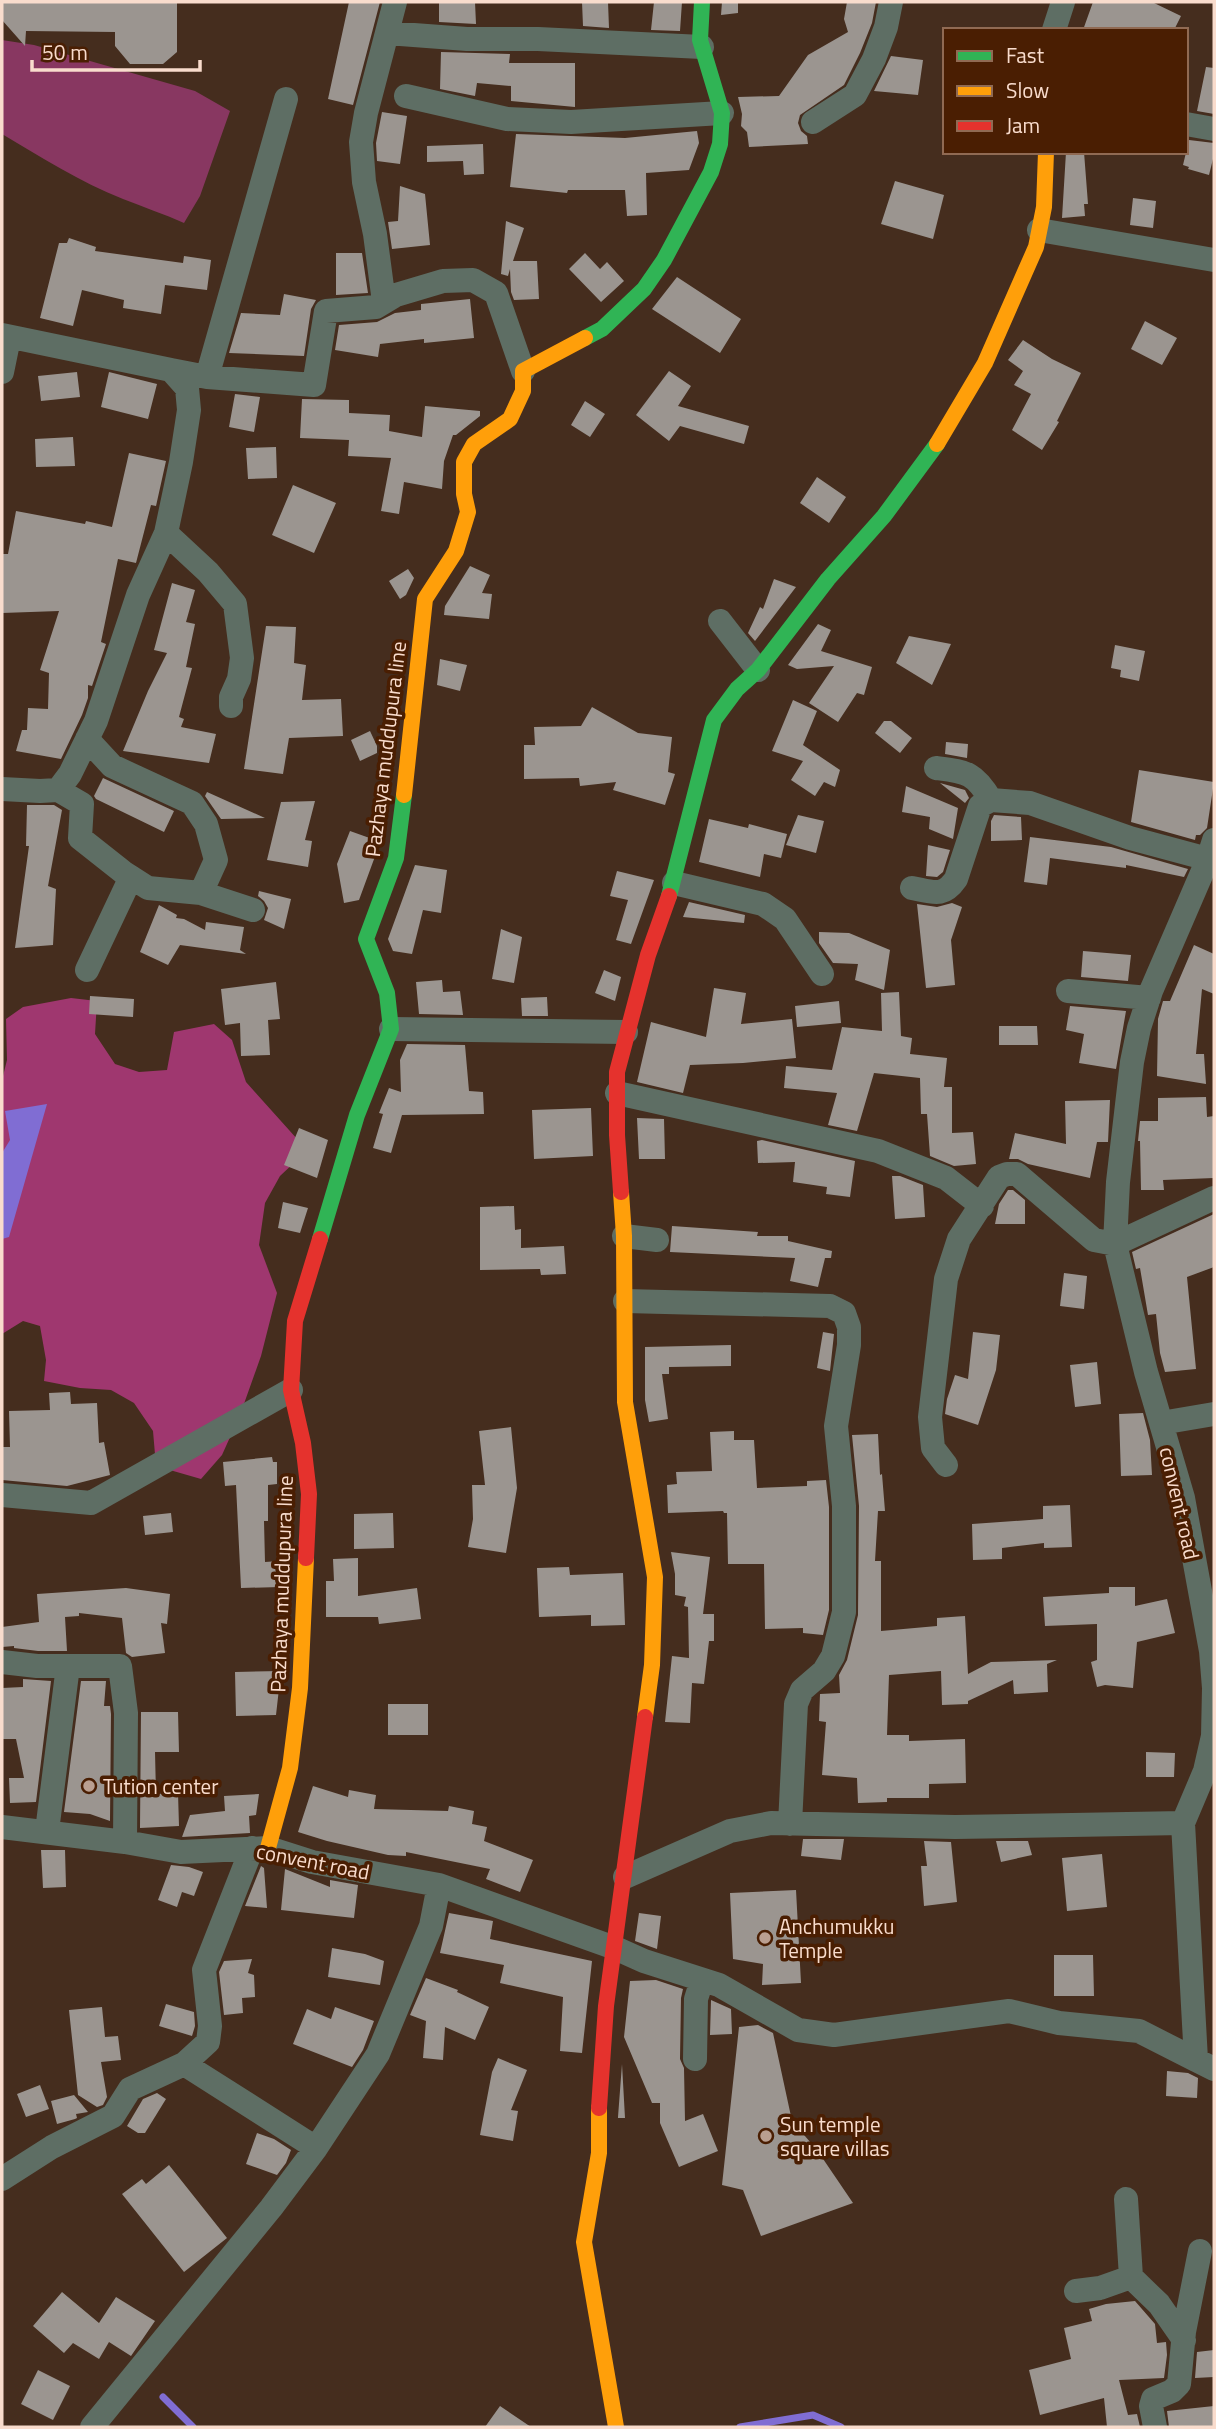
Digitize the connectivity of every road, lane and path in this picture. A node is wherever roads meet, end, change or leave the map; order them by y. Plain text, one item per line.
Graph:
1 (395, 2) edge
2 (702, 2) edge
3 (891, 2) edge
4 (1063, 2) edge
5 (1055, 28) edge
6 (387, 33) junction
7 (702, 47) junction
8 (406, 96) dead end
9 (286, 99) dead end
10 (722, 113) junction
11 (814, 122) dead end
12 (1188, 124) edge
13 (1214, 129) edge
14 (1046, 154) edge
15 (1039, 230) junction
16 (1214, 260) edge
17 (384, 302) junction
18 (6, 336) edge
19 (171, 370) junction
20 (523, 370) junction
21 (2, 372) edge
22 (207, 377) junction
23 (166, 533) junction
24 (720, 621) dead end
25 (758, 670) junction
26 (232, 706) dead end
27 (87, 739) junction
28 (936, 768) dead end
29 (2, 789) edge
30 (58, 790) junction
31 (991, 800) junction
32 (1211, 850) edge
33 (131, 877) junction
34 (674, 883) junction
35 (912, 888) dead end
36 (201, 893) junction
37 (253, 910) dead end
38 (87, 970) dead end
39 (822, 974) dead end
40 (1068, 991) dead end
41 (1149, 998) junction
42 (391, 1029) junction
43 (626, 1032) junction
44 (617, 1094) junction
45 (1214, 1198) edge
46 (982, 1206) junction
47 (624, 1236) junction
48 (657, 1240) dead end
49 (1115, 1244) junction
50 (625, 1301) junction
51 (291, 1390) junction
52 (1214, 1414) edge
53 (1161, 1423) junction
54 (946, 1465) dead end
55 (2, 1495) edge
56 (1213, 1651) edge
57 (2, 1662) edge
58 (68, 1666) junction
59 (1210, 1772) edge
60 (790, 1824) junction
61 (1184, 1824) junction
62 (2, 1827) edge
63 (47, 1831) junction
64 (125, 1842) junction
65 (260, 1848) junction
66 (625, 1877) junction
67 (439, 1885) junction
68 (615, 1948) junction
69 (702, 1980) junction
70 (695, 2059) dead end
71 (184, 2064) junction
72 (1205, 2064) edge
73 (316, 2148) junction
74 (2, 2179) edge
75 (1126, 2199) dead end
76 (1200, 2251) dead end
77 (1131, 2277) junction
78 (1076, 2291) dead end
79 (1184, 2340) junction
80 (92, 2427) edge
81 (616, 2427) edge
82 (1154, 2427) edge

1 - 6 street
2 - 7 street
3 - 11 street
4 - 5 street
6 - 7 street
6 - 17 street
7 - 10 street
8 - 10 street
9 - 22 street
10 - 20 street
12 - 13 street
14 - 15 street
15 - 16 street
15 - 25 street
17 - 20 street
17 - 22 street
18 - 19 street
18 - 21 street
19 - 22 street
19 - 23 street
20 - 42 street, Pazhaya muddupura line
23 - 26 street
23 - 27 street
24 - 25 street
25 - 34 street
27 - 30 street
27 - 36 street
28 - 31 street
29 - 30 street
30 - 33 street
31 - 32 street
31 - 35 street
32 - 41 street, convent road
33 - 36 street
33 - 38 street
34 - 39 street
34 - 43 street
36 - 37 street
40 - 41 street
41 - 49 street, convent road
42 - 43 street
42 - 51 street, Pazhaya muddupura line
43 - 44 street
44 - 46 street
44 - 47 street
45 - 49 street
46 - 49 street
46 - 54 street
47 - 48 street
47 - 50 street
49 - 53 street, convent road
50 - 60 street
50 - 66 street
51 - 55 street
51 - 65 street, Pazhaya muddupura line
52 - 53 street
53 - 56 street, convent road
56 - 59 street, convent road
57 - 58 street
58 - 63 street
58 - 64 street
59 - 61 street, convent road
60 - 61 street
60 - 66 street
61 - 72 street
62 - 63 street, convent road
63 - 64 street, convent road
64 - 65 street, convent road
65 - 67 street, convent road
65 - 71 street
66 - 68 street
67 - 68 street, convent road
67 - 73 street
68 - 69 street, convent road
68 - 81 street
69 - 70 street
69 - 72 street, convent road
71 - 73 street
71 - 74 street
73 - 80 street
75 - 77 street
76 - 79 street
77 - 78 street
77 - 79 street
79 - 82 street

